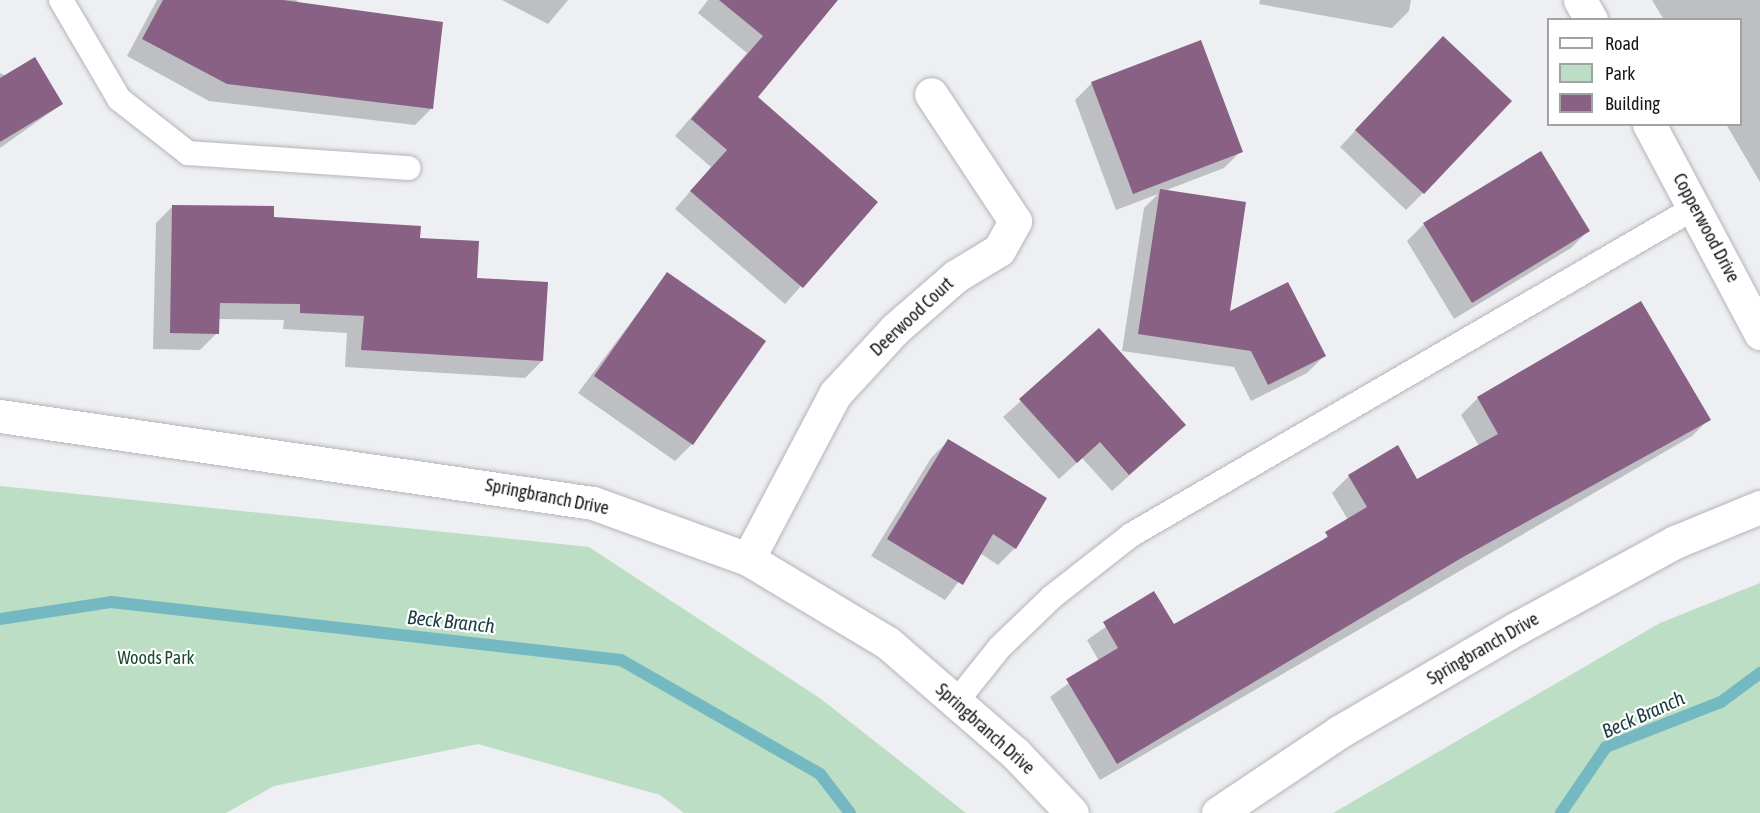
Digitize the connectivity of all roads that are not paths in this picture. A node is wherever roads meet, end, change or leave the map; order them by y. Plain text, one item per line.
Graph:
1 (62, 0) edge
2 (1580, 0) edge
3 (1590, 18) edge
4 (931, 93) dead end
5 (1650, 126) edge
6 (408, 168) dead end
7 (1696, 207) junction
8 (1760, 333) edge
9 (0, 416) edge
10 (1760, 507) edge
11 (748, 559) junction
12 (956, 702) junction
13 (1072, 813) edge
14 (1218, 813) edge

1 - 6 lane
2 - 3 street
4 - 11 street, Deerwood Court
5 - 7 street, Copperwood Drive
7 - 8 street, Copperwood Drive
7 - 12 lane
9 - 11 street, Springbranch Drive
10 - 14 street, Springbranch Drive
11 - 12 street, Springbranch Drive
12 - 13 street, Springbranch Drive

